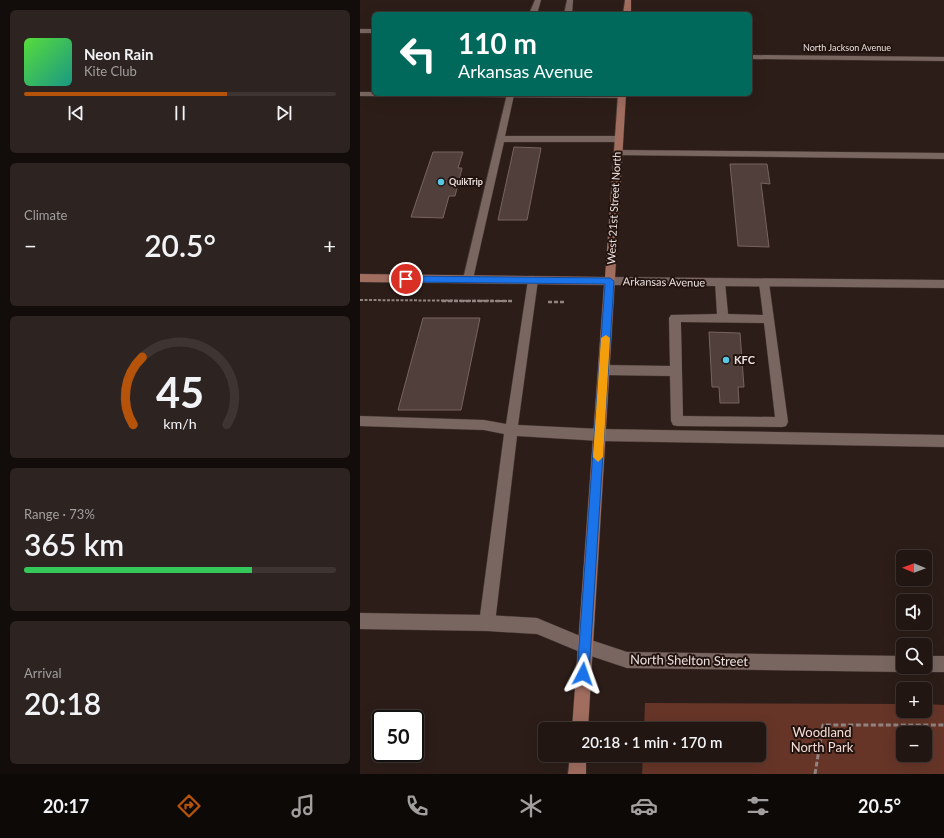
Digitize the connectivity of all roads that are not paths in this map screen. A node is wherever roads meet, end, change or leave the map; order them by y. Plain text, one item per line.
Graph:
1 (538, 0) edge
2 (570, 0) edge
3 (628, 0) edge
4 (534, 12) edge
5 (568, 12) edge
6 (627, 12) edge
7 (360, 31) edge
8 (372, 32) edge
9 (752, 58) edge
10 (944, 59) edge
11 (360, 94) edge
12 (372, 94) edge
13 (510, 96) edge
14 (622, 96) edge
15 (500, 139) junction
16 (618, 140) junction
17 (617, 153) junction
18 (944, 156) edge
19 (360, 278) edge
20 (468, 280) junction
21 (533, 280) junction
22 (610, 281) junction
23 (720, 282) junction
24 (764, 283) junction
25 (944, 284) edge
26 (723, 318) junction
27 (769, 319) junction
28 (604, 370) junction
29 (676, 371) junction
30 (360, 422) edge
31 (511, 430) junction
32 (600, 434) junction
33 (944, 441) edge
34 (360, 620) edge
35 (487, 622) junction
36 (585, 646) junction
37 (896, 664) edge
38 (932, 664) edge
39 (944, 664) edge
40 (580, 722) edge
41 (578, 762) edge
42 (577, 774) edge

1 - 4 street
2 - 5 street
3 - 6 main road
7 - 8 street
9 - 10 street, North Jackson Avenue
11 - 12 street
13 - 15 street
14 - 16 main road, West 21st Street North
15 - 16 street
15 - 20 street
16 - 17 main road, West 21st Street North
17 - 18 street
17 - 22 main road, West 21st Street North
19 - 20 main road, Arkansas Avenue
20 - 21 main road, Arkansas Avenue
21 - 22 main road, Arkansas Avenue
21 - 31 street
22 - 23 street, Arkansas Avenue
22 - 28 main road, West 21st Street North
23 - 24 street, Arkansas Avenue
23 - 26 street
24 - 25 street, Arkansas Avenue
24 - 27 street
26 - 27 street
26 - 29 street
27 - 29 street
28 - 29 street
28 - 32 main road, West 21st Street North
30 - 31 street
31 - 32 street
31 - 35 street
32 - 33 street
32 - 36 main road, West 21st Street North
34 - 35 street, North Shelton Street
35 - 36 street, North Shelton Street
36 - 37 street, North Shelton Street
36 - 40 main road, West 21st Street North
38 - 39 street
41 - 42 main road

